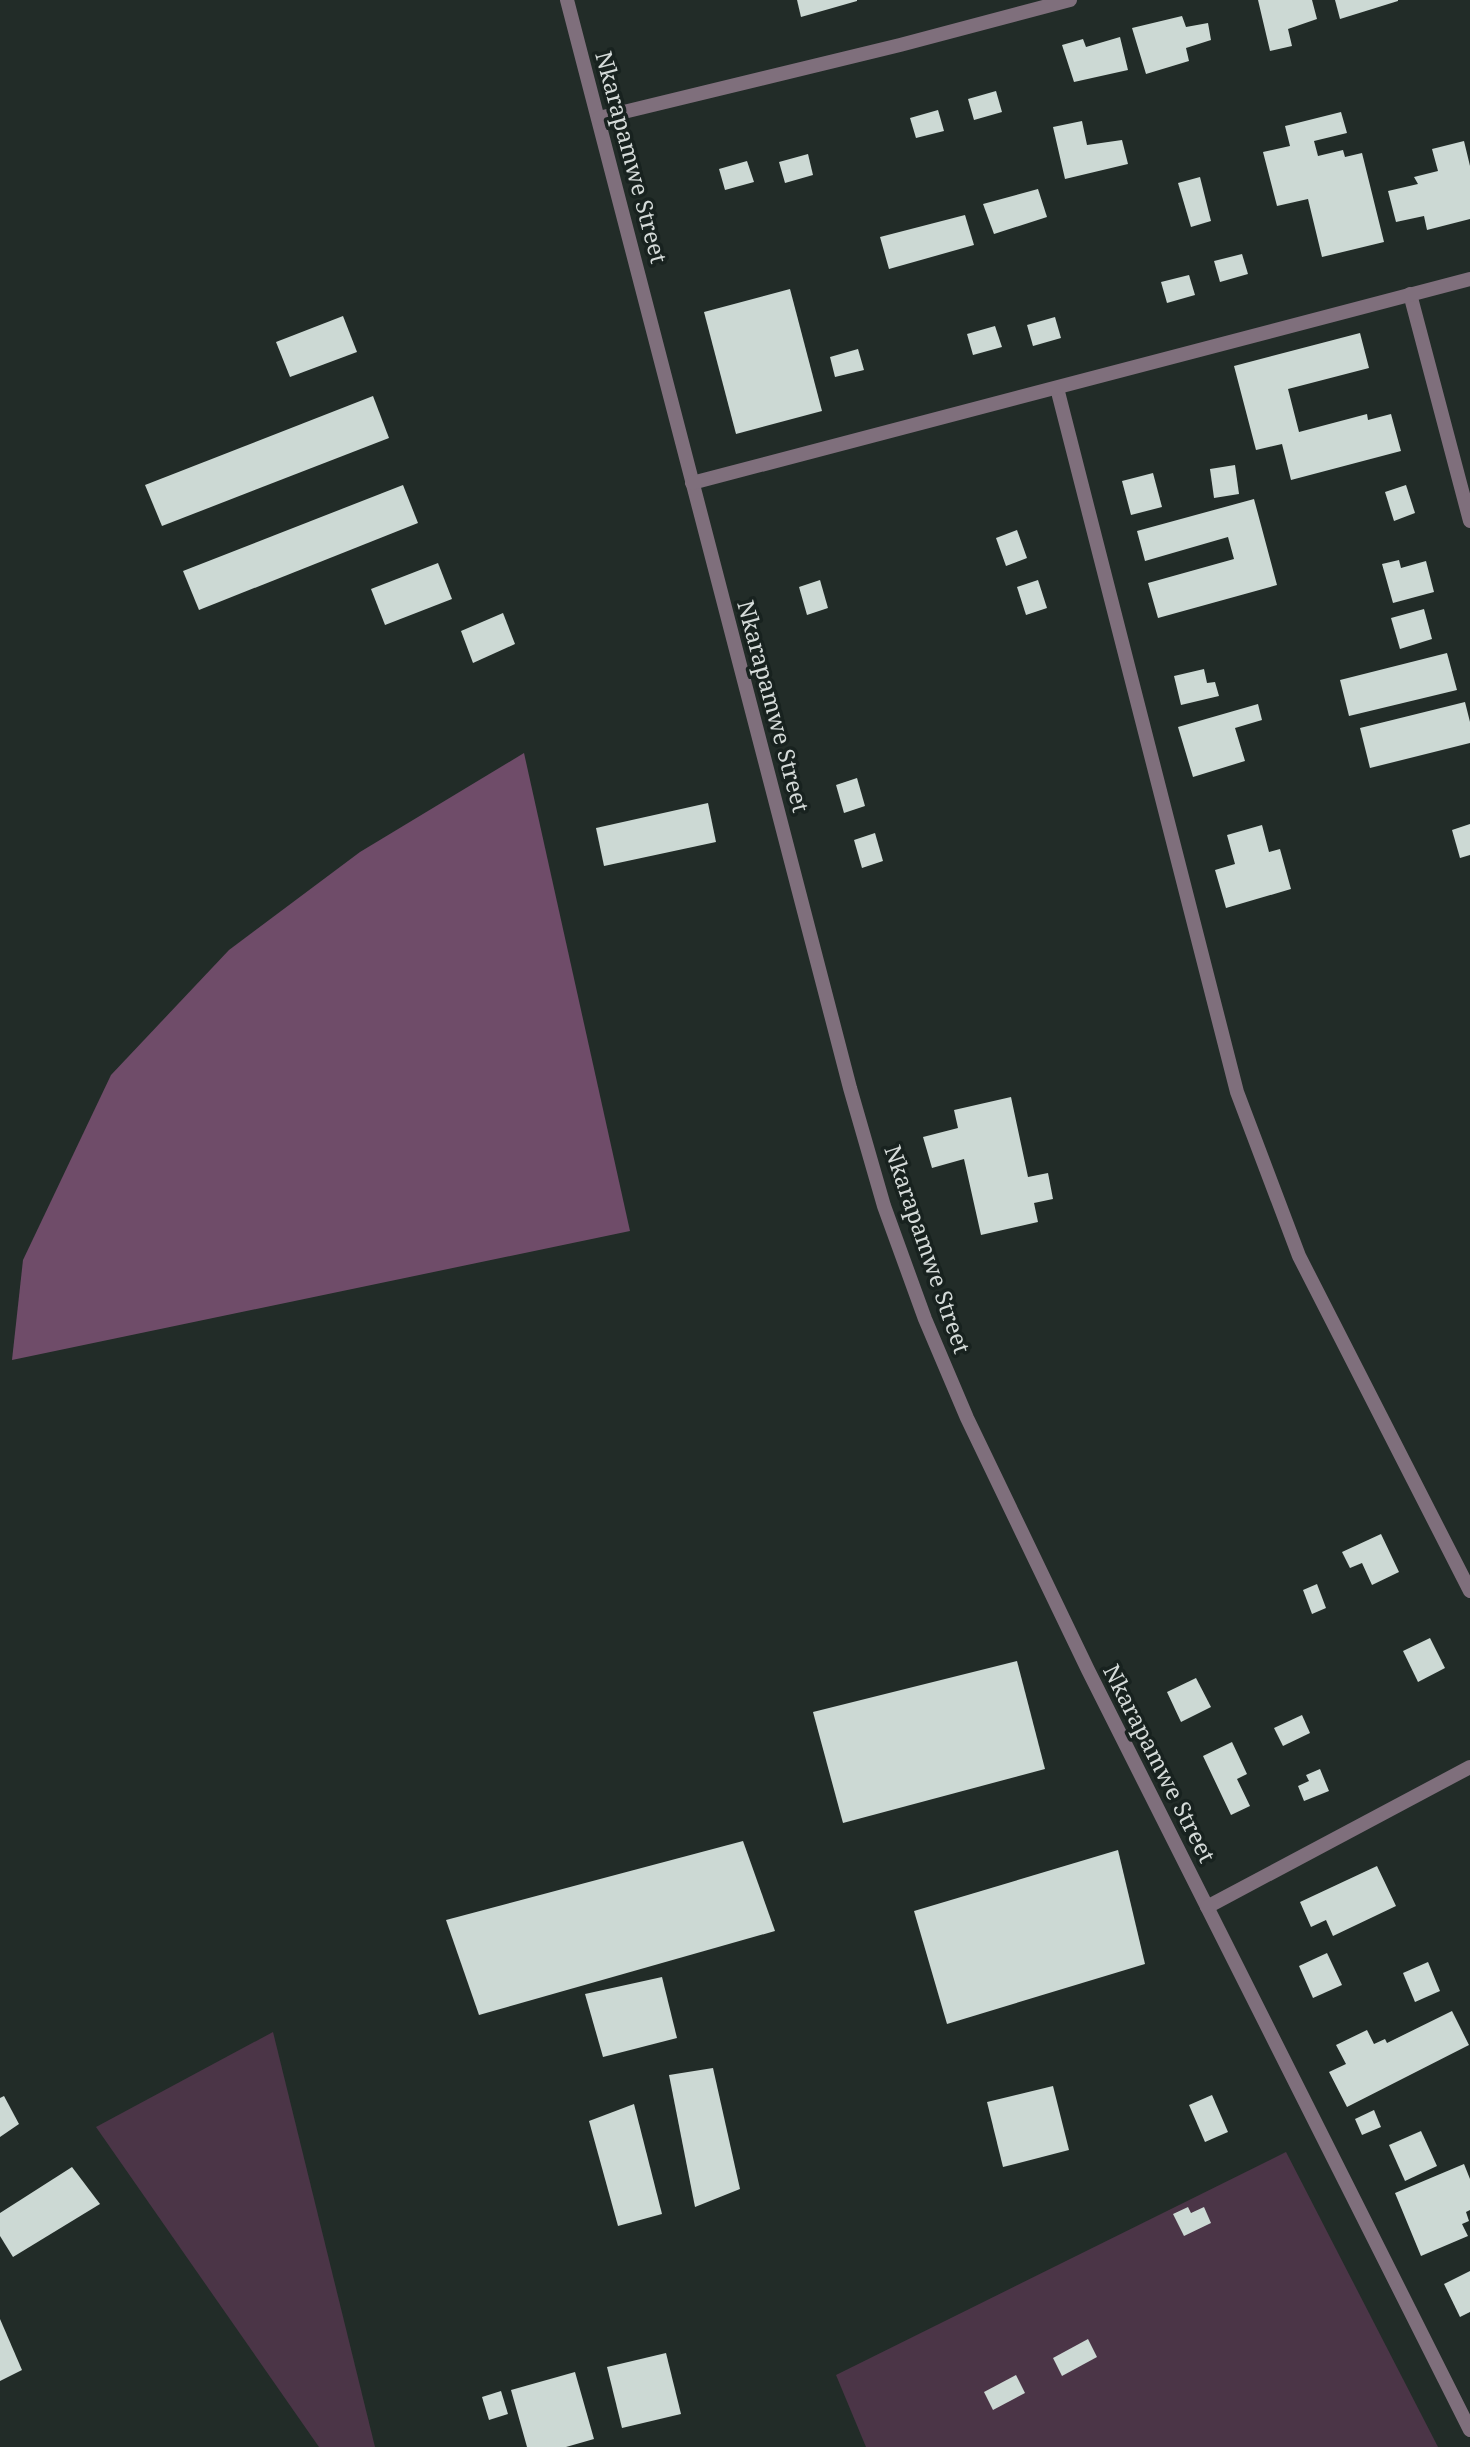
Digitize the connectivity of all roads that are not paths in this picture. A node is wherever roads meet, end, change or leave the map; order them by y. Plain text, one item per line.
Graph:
1 (567, 0) edge
2 (1070, 0) edge
3 (599, 118) junction
4 (1470, 279) edge
5 (1410, 294) junction
6 (1057, 388) junction
7 (692, 483) junction
8 (1470, 521) edge
9 (1470, 1591) edge
10 (1470, 1767) edge
11 (1207, 1907) junction
12 (1470, 2430) edge

1 - 3 street, Nkarapamwe Street
2 - 3 street
3 - 7 street, Nkarapamwe Street
4 - 5 street
5 - 6 street
5 - 8 street
6 - 7 street
6 - 9 street
7 - 11 street, Nkarapamwe Street
10 - 11 street
11 - 12 street, Nkarapamwe Street

